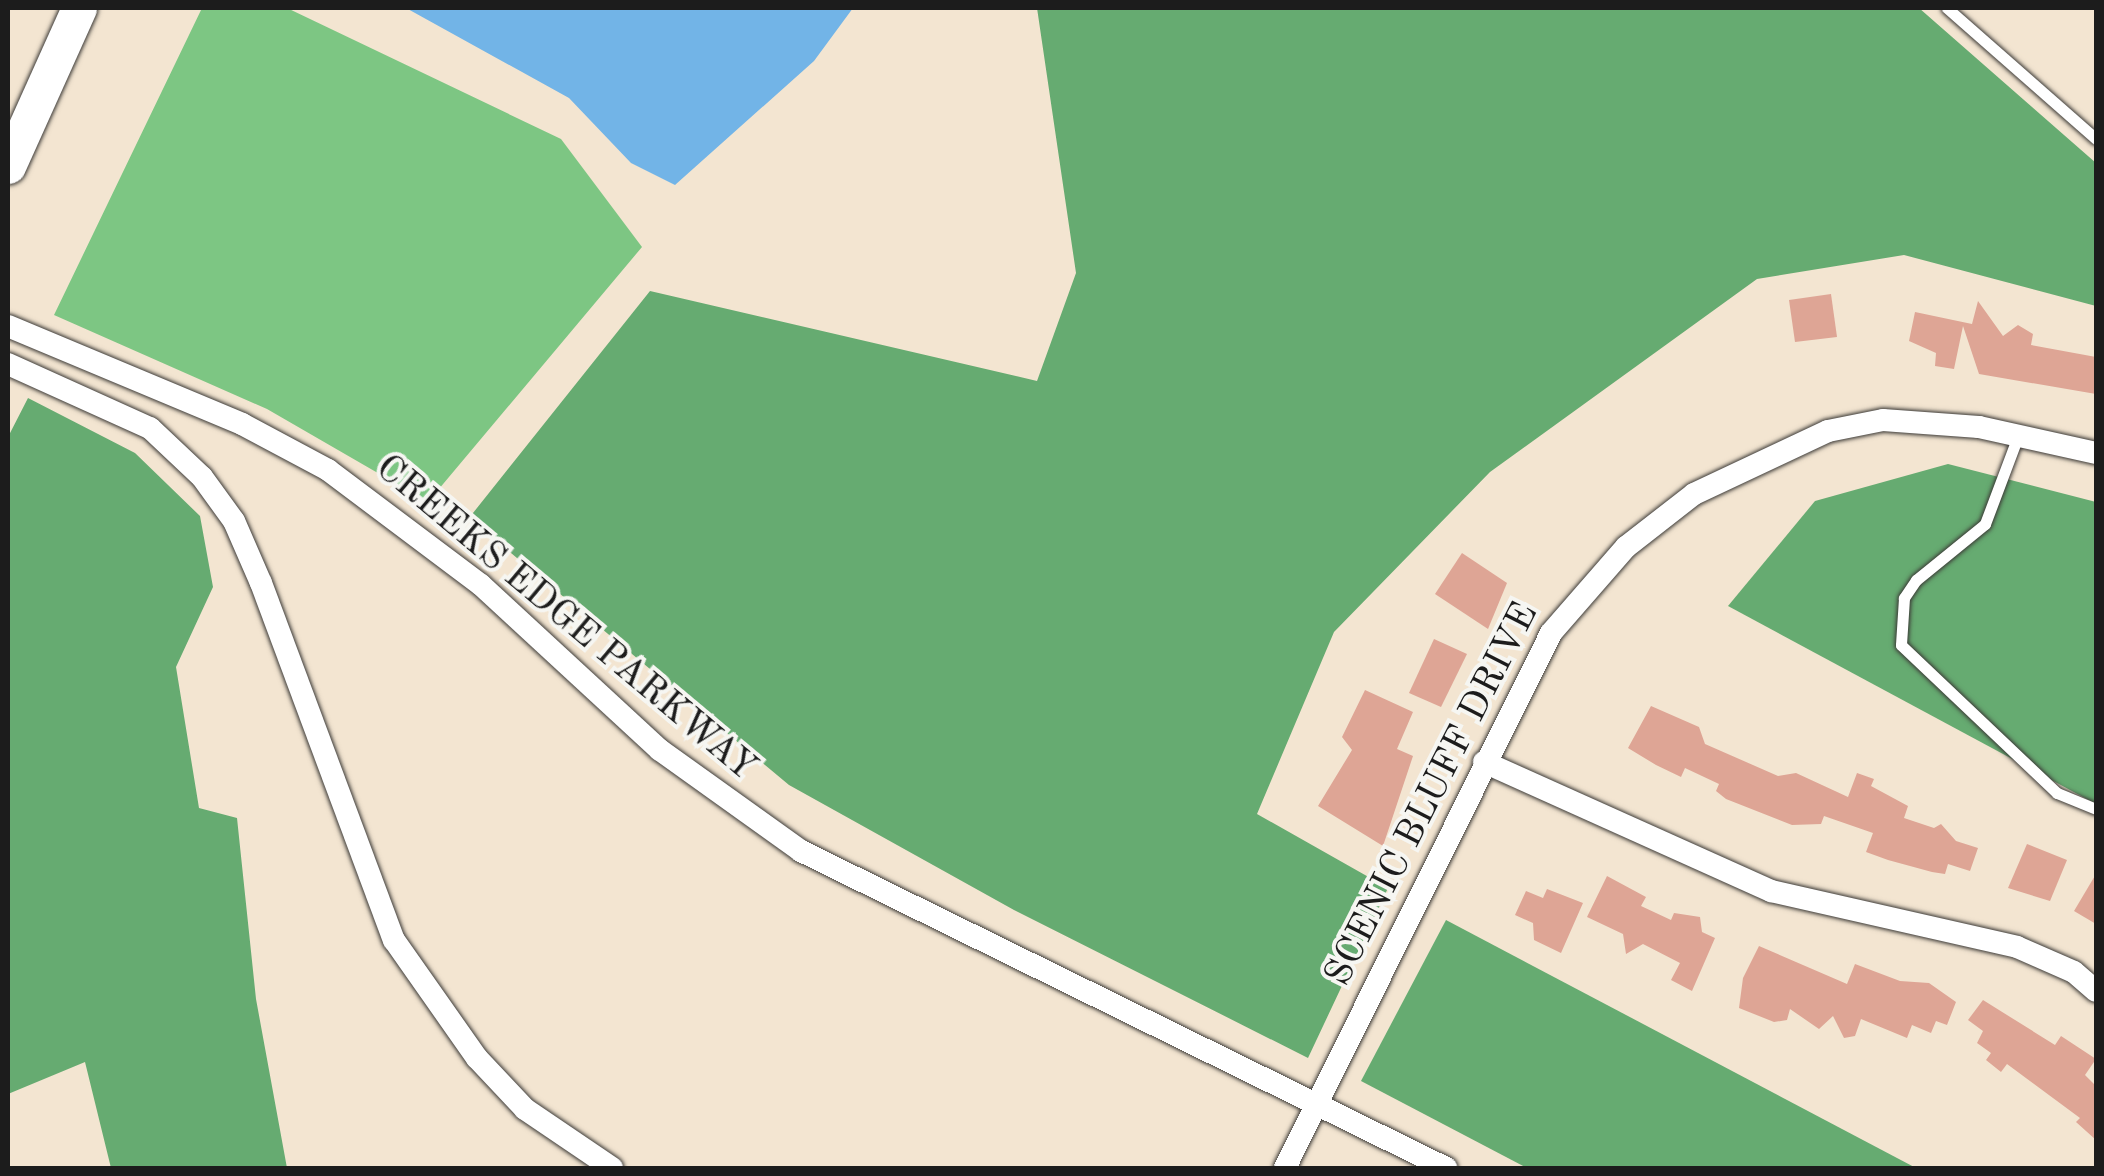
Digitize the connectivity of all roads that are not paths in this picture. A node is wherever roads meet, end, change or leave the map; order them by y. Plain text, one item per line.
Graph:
1 (80, 8) edge
2 (1946, 8) edge
3 (2096, 140) edge
4 (8, 166) edge
5 (8, 326) edge
6 (8, 364) edge
7 (2018, 436) junction
8 (2096, 452) edge
9 (1484, 762) junction
10 (2096, 809) edge
11 (2096, 991) edge
12 (1314, 1105) junction
13 (612, 1168) edge
14 (1286, 1168) edge
15 (1446, 1168) edge

1 - 4 main road
2 - 3 lane
5 - 12 street, CREEKS EDGE PARKWAY
6 - 13 street
7 - 8 street, SCENIC BLUFF DRIVE
7 - 9 street, SCENIC BLUFF DRIVE
7 - 10 lane
9 - 11 street
9 - 12 street, SCENIC BLUFF DRIVE
12 - 14 street, SCENIC BLUFF DRIVE
12 - 15 street, CREEKS EDGE PARKWAY

